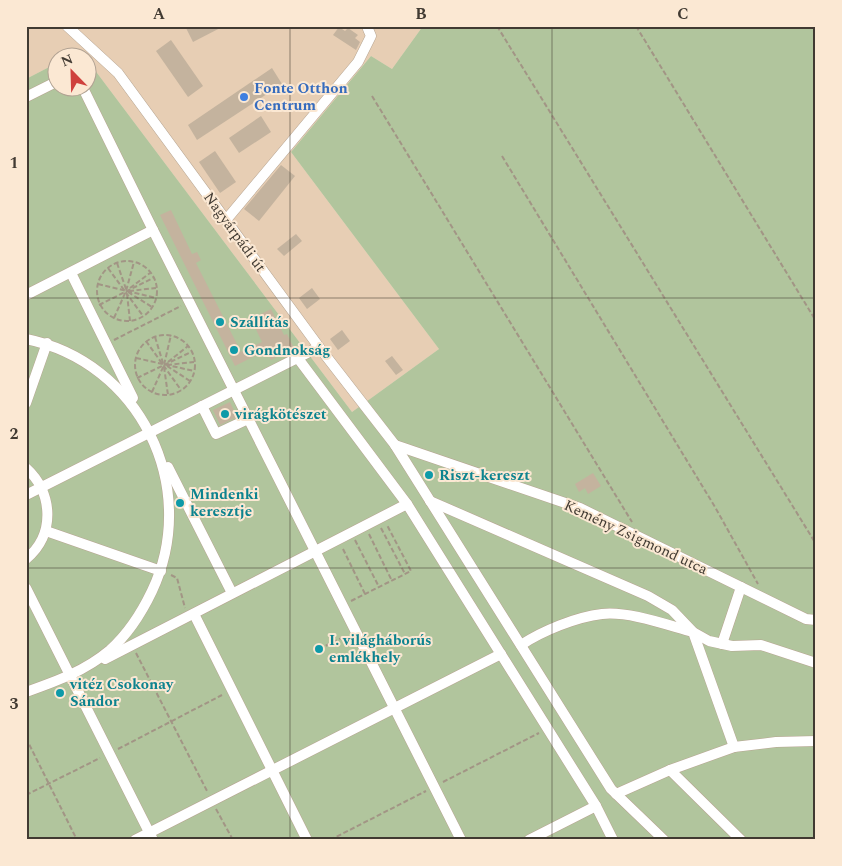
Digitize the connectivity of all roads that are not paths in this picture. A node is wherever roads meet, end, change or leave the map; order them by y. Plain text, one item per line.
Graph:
1 (67, 26) edge
2 (368, 29) dead end
3 (48, 86) edge
4 (26, 97) edge
5 (88, 98) edge
6 (226, 220) junction
7 (153, 230) junction
8 (71, 273) junction
9 (27, 291) edge
10 (26, 339) edge
11 (47, 343) junction
12 (319, 347) junction
13 (297, 358) junction
14 (233, 390) junction
15 (26, 403) edge
16 (202, 406) junction
17 (248, 419) junction
18 (151, 433) junction
19 (395, 445) junction
20 (26, 468) edge
21 (42, 487) junction
22 (26, 495) edge
23 (430, 501) junction
24 (407, 504) junction
25 (46, 531) junction
26 (315, 551) junction
27 (26, 559) edge
28 (162, 570) junction
29 (741, 587) junction
30 (26, 588) edge
31 (232, 593) junction
32 (190, 616) junction
33 (816, 620) edge
34 (693, 632) junction
35 (722, 644) junction
36 (520, 645) junction
37 (501, 654) junction
38 (816, 663) edge
39 (72, 676) junction
40 (26, 692) edge
41 (26, 699) edge
42 (394, 708) junction
43 (816, 741) edge
44 (734, 747) junction
45 (272, 770) junction
46 (670, 770) junction
47 (616, 794) junction
48 (596, 806) junction
49 (151, 836) edge
50 (135, 840) edge
51 (308, 840) edge
52 (461, 840) edge
53 (529, 840) edge
54 (613, 840) edge
55 (664, 840) edge
56 (741, 840) edge

1 - 6 street, Nagyárpádi út
2 - 6 street
3 - 4 street
5 - 7 street
6 - 12 street, Nagyárpádi út
7 - 8 street
7 - 14 street
8 - 9 street
8 - 18 street
10 - 11 street
11 - 15 street
11 - 18 street
12 - 13 street
12 - 19 street, Nagyárpádi út
13 - 14 street
13 - 24 street
14 - 16 street
14 - 17 street
16 - 17 street
16 - 18 street
17 - 26 street
18 - 21 street
18 - 28 street
18 - 31 street
19 - 23 street, Nagyárpádi út
19 - 29 street, Kemény Zsigmond utca
20 - 21 street
21 - 22 street
21 - 25 street
23 - 34 street
23 - 36 street, Nagyárpádi út
24 - 26 street
24 - 37 street
25 - 27 street
25 - 28 street
26 - 31 street
26 - 42 street
28 - 39 street
29 - 33 street, Kemény Zsigmond utca
29 - 35 street
30 - 39 street
31 - 32 street
32 - 39 street
32 - 45 street
34 - 35 street
34 - 36 street
34 - 44 street
35 - 38 street
36 - 47 street, Nagyárpádi út
37 - 42 street
37 - 48 street
39 - 40 street
39 - 41 street
39 - 49 street
42 - 45 street
42 - 52 street
43 - 44 street
44 - 46 street
45 - 49 street
45 - 51 street
46 - 47 street
46 - 56 street
47 - 55 street, Nagyárpádi út
48 - 53 street
48 - 54 street
49 - 50 street

